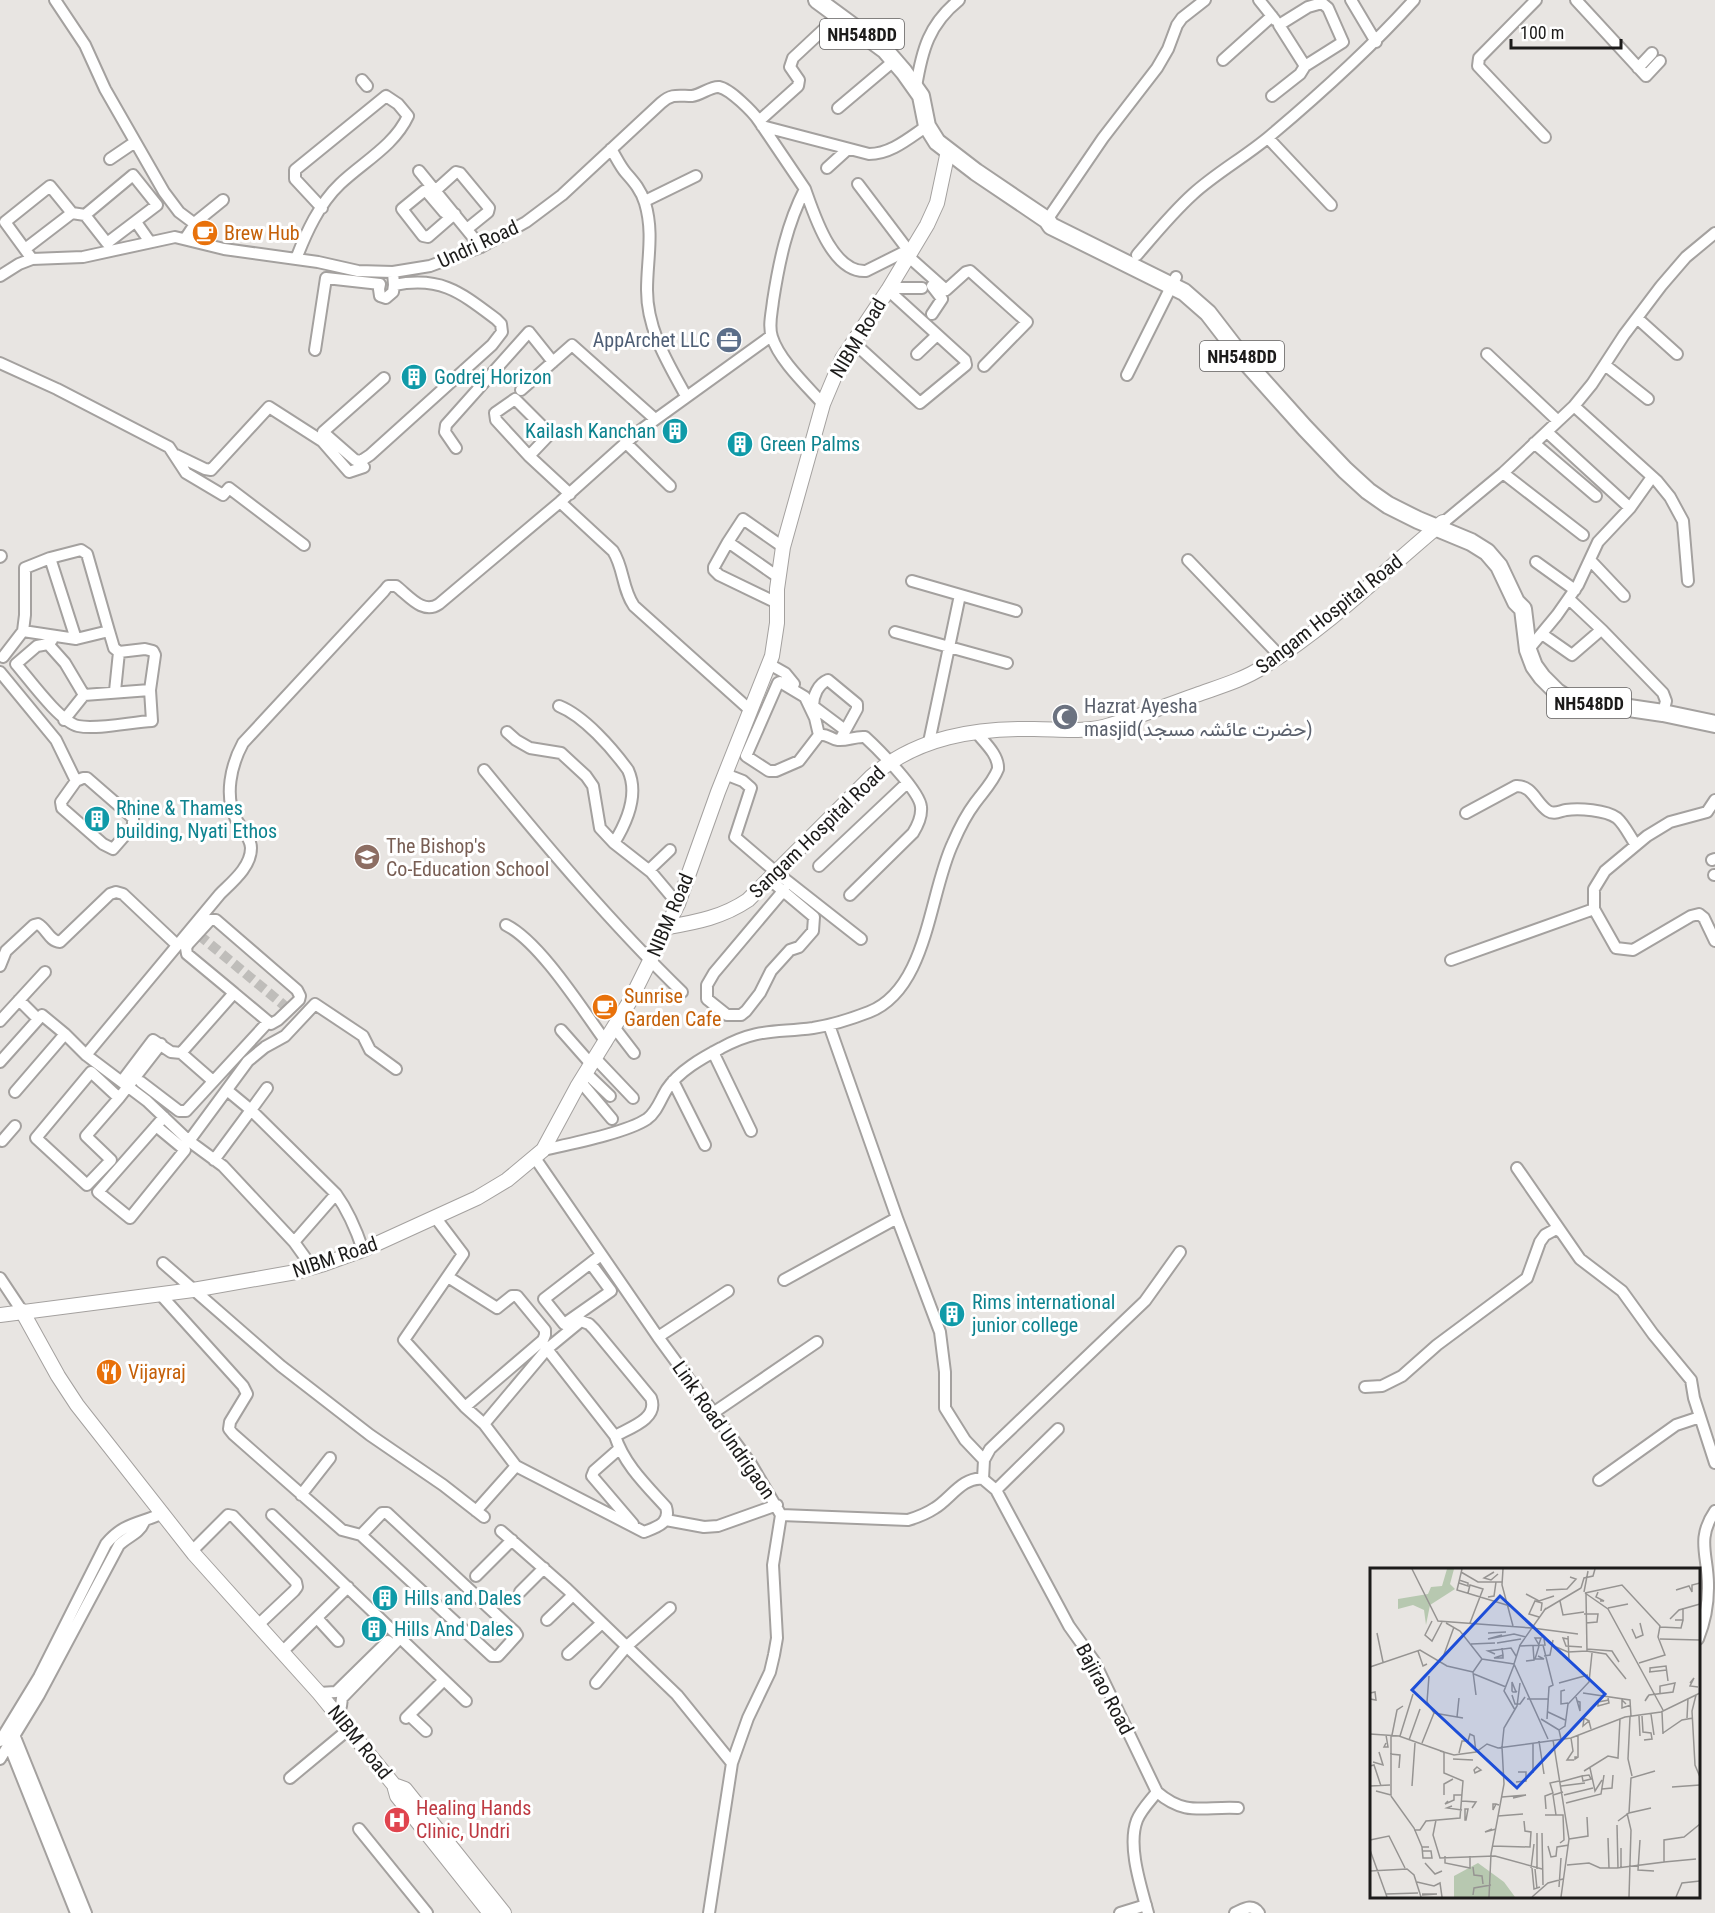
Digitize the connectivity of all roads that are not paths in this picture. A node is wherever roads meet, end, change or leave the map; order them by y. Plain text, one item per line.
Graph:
1 (55, 0) edge
2 (803, 0) edge
3 (817, 0) edge
4 (959, 0) edge
5 (1205, 0) edge
6 (1259, 0) edge
7 (1351, 0) edge
8 (1414, 0) edge
9 (1536, 0) edge
10 (1575, 0) edge
11 (1272, 16) junction
12 (835, 19) junction
13 (1279, 26) junction
14 (1376, 42) junction
15 (1656, 57) dead end
16 (1222, 60) dead end
17 (1305, 66) junction
18 (897, 69) junction
19 (916, 87) junction
20 (1272, 96) dead end
21 (838, 108) dead end
22 (761, 124) junction
23 (927, 126) junction
24 (1545, 136) dead end
25 (1268, 138) junction
26 (135, 142) junction
27 (611, 149) junction
28 (848, 149) junction
29 (948, 151) junction
30 (110, 159) dead end
31 (826, 168) dead end
32 (419, 171) dead end
33 (696, 176) dead end
34 (858, 184) dead end
35 (805, 189) junction
36 (436, 190) junction
37 (223, 200) dead end
38 (645, 201) junction
39 (1331, 205) dead end
40 (322, 208) junction
41 (72, 213) junction
42 (85, 215) junction
43 (453, 215) junction
44 (1047, 220) junction
45 (136, 222) junction
46 (195, 224) junction
47 (467, 229) junction
48 (1715, 233) edge
49 (185, 239) junction
50 (150, 242) junction
51 (481, 247) junction
52 (26, 249) junction
53 (909, 254) junction
54 (1137, 255) junction
55 (32, 259) junction
56 (296, 259) junction
57 (379, 271) junction
58 (393, 272) junction
59 (0, 276) edge
60 (1173, 281) junction
61 (927, 282) junction
62 (380, 285) junction
63 (394, 285) junction
64 (888, 289) junction
65 (932, 314) dead end
66 (1637, 318) junction
67 (937, 335) junction
68 (771, 336) junction
69 (853, 342) junction
70 (315, 350) dead end
71 (917, 354) dead end
72 (1487, 354) dead end
73 (1677, 354) dead end
74 (553, 362) junction
75 (0, 363) edge
76 (1605, 365) junction
77 (984, 366) dead end
78 (1127, 375) dead end
79 (384, 378) dead end
80 (521, 390) dead end
81 (686, 396) junction
82 (1648, 399) dead end
83 (823, 404) junction
84 (1574, 406) junction
85 (655, 419) junction
86 (1558, 421) junction
87 (1547, 432) junction
88 (626, 443) junction
89 (1534, 443) junction
90 (456, 448) dead end
91 (173, 453) junction
92 (529, 456) junction
93 (364, 467) dead end
94 (1503, 473) junction
95 (1652, 477) junction
96 (670, 486) dead end
97 (570, 494) junction
98 (1596, 496) dead end
99 (560, 502) junction
100 (1630, 508) junction
101 (1440, 525) junction
102 (1582, 535) dead end
103 (728, 542) junction
104 (304, 545) dead end
105 (783, 548) junction
106 (50, 558) junction
107 (1188, 560) dead end
108 (1590, 560) junction
109 (1536, 562) dead end
110 (778, 577) junction
111 (912, 581) dead end
112 (1688, 581) dead end
113 (960, 595) junction
114 (1572, 595) junction
115 (1624, 596) dead end
116 (777, 603) junction
117 (1016, 611) dead end
118 (1601, 630) junction
119 (23, 631) junction
120 (109, 631) junction
121 (895, 632) dead end
122 (1542, 633) junction
123 (57, 636) junction
124 (76, 639) junction
125 (48, 644) junction
126 (949, 647) junction
127 (1528, 650) junction
128 (119, 652) junction
129 (1281, 656) junction
130 (1, 663) edge
131 (1007, 663) dead end
132 (769, 664) junction
133 (794, 684) dead end
134 (150, 690) junction
135 (115, 691) junction
136 (84, 695) junction
137 (559, 706) dead end
138 (750, 710) junction
139 (1663, 713) junction
140 (64, 720) junction
141 (1715, 724) edge
142 (507, 732) dead end
143 (976, 732) junction
144 (819, 735) junction
145 (843, 735) junction
146 (929, 742) junction
147 (889, 762) junction
148 (484, 770) dead end
149 (725, 774) junction
150 (76, 781) junction
151 (907, 783) junction
152 (1715, 800) edge
153 (1466, 813) dead end
154 (614, 843) junction
155 (1635, 845) junction
156 (670, 850) dead end
157 (819, 866) dead end
158 (649, 870) junction
159 (773, 876) junction
160 (784, 890) junction
161 (850, 896) dead end
162 (678, 904) junction
163 (1594, 909) junction
164 (506, 925) dead end
165 (668, 927) junction
166 (861, 939) dead end
167 (1715, 941) edge
168 (177, 945) junction
169 (1451, 960) dead end
170 (651, 962) junction
171 (0, 966) edge
172 (45, 972) dead end
173 (682, 992) dead end
174 (234, 993) junction
175 (19, 1000) junction
176 (38, 1019) junction
177 (0, 1021) edge
178 (273, 1021) junction
179 (830, 1024) junction
180 (614, 1027) junction
181 (561, 1030) dead end
182 (290, 1032) junction
183 (65, 1034) junction
184 (606, 1041) junction
185 (713, 1052) junction
186 (181, 1053) junction
187 (634, 1053) dead end
188 (87, 1055) junction
189 (0, 1062) edge
190 (101, 1065) junction
191 (396, 1069) dead end
192 (588, 1069) junction
193 (93, 1074) junction
194 (213, 1081) junction
195 (141, 1082) dead end
196 (673, 1082) junction
197 (125, 1083) junction
198 (267, 1088) dead end
199 (228, 1091) junction
200 (15, 1092) dead end
201 (609, 1096) dead end
202 (119, 1098) junction
203 (633, 1098) dead end
204 (250, 1110) junction
205 (612, 1119) dead end
206 (160, 1122) junction
207 (15, 1126) dead end
208 (751, 1131) dead end
209 (2, 1141) dead end
210 (189, 1141) junction
211 (705, 1146) dead end
212 (539, 1154) junction
213 (214, 1160) junction
214 (1517, 1168) dead end
215 (336, 1194) junction
216 (435, 1217) junction
217 (897, 1218) junction
218 (1561, 1232) junction
219 (294, 1242) junction
220 (363, 1250) junction
221 (1180, 1252) dead end
222 (601, 1256) junction
223 (163, 1263) dead end
224 (591, 1264) junction
225 (312, 1267) junction
226 (448, 1277) junction
227 (0, 1278) edge
228 (784, 1280) dead end
229 (193, 1290) junction
230 (728, 1292) dead end
231 (159, 1294) junction
232 (22, 1311) junction
233 (0, 1315) edge
234 (658, 1337) junction
235 (817, 1342) dead end
236 (547, 1349) junction
237 (1365, 1387) dead end
238 (465, 1407) junction
239 (713, 1413) junction
240 (1700, 1417) junction
241 (484, 1424) junction
242 (1058, 1430) dead end
243 (615, 1436) junction
244 (619, 1449) junction
245 (330, 1458) dead end
246 (984, 1460) junction
247 (1715, 1463) edge
248 (516, 1466) junction
249 (983, 1479) junction
250 (1599, 1480) dead end
251 (996, 1490) junction
252 (301, 1495) junction
253 (1715, 1511) edge
254 (783, 1512) junction
255 (164, 1513) junction
256 (272, 1515) dead end
257 (666, 1520) junction
258 (637, 1529) junction
259 (501, 1531) dead end
260 (361, 1535) junction
261 (512, 1540) junction
262 (192, 1551) junction
263 (544, 1568) junction
264 (476, 1576) dead end
265 (348, 1587) junction
266 (520, 1592) dead end
267 (573, 1595) junction
268 (670, 1608) dead end
269 (317, 1618) junction
270 (547, 1620) dead end
271 (602, 1623) junction
272 (258, 1625) junction
273 (1700, 1631) edge
274 (398, 1635) junction
275 (338, 1641) dead end
276 (627, 1646) junction
277 (282, 1652) junction
278 (568, 1654) dead end
279 (366, 1667) junction
280 (444, 1680) junction
281 (596, 1683) dead end
282 (319, 1693) junction
283 (466, 1701) dead end
284 (337, 1714) junction
285 (349, 1729) junction
286 (426, 1731) dead end
287 (8, 1736) edge
288 (0, 1759) edge
289 (732, 1763) junction
290 (290, 1778) dead end
291 (394, 1785) junction
292 (1157, 1792) junction
293 (1238, 1808) dead end
294 (359, 1829) dead end
295 (1147, 1909) edge
296 (76, 1913) edge
297 (86, 1913) edge
298 (427, 1913) edge
299 (490, 1913) edge
300 (504, 1913) edge
301 (709, 1913) edge
302 (1120, 1913) edge
303 (1235, 1913) edge
304 (1259, 1913) edge

1 - 26 street
2 - 12 highway, NH548DD
3 - 12 highway, NH548DD
4 - 19 street
5 - 44 street
6 - 11 street
7 - 14 street
8 - 14 street
9 - 24 street
10 - 15 street
11 - 13 street
11 - 16 street
12 - 18 highway, NH548DD
12 - 22 street
13 - 17 street
13 - 17 street
14 - 25 street
17 - 20 street
18 - 19 highway, NH548DD
18 - 21 street
19 - 23 highway, NH548DD
22 - 27 street, Undri Road
22 - 28 street
22 - 35 street, Undri Road
23 - 28 street
23 - 29 highway, NH548DD
25 - 39 street
25 - 54 street
26 - 30 street
26 - 46 street
27 - 38 street
27 - 51 street, Undri Road
28 - 31 street
29 - 44 highway, NH548DD
29 - 53 main road, NIBM Road
32 - 36 street
33 - 38 street
34 - 53 street
35 - 53 street, Undri Road
35 - 68 street
36 - 43 street
36 - 47 street
37 - 46 street
38 - 81 street
40 - 40 street
40 - 56 street
41 - 42 street
41 - 52 street
41 - 52 street
42 - 45 street
42 - 45 street
43 - 43 street
43 - 47 street
44 - 54 highway, NH548DD
44 - 60 highway, NH548DD
45 - 50 street
46 - 49 street
47 - 51 street
48 - 66 street
49 - 50 street, Undri Road
49 - 56 street, Undri Road
50 - 55 street, Undri Road
51 - 58 street, Undri Road
52 - 55 street
53 - 61 street
53 - 64 main road, NIBM Road
54 - 60 highway, NH548DD
55 - 59 street, Undri Road
56 - 57 street, Undri Road
57 - 58 street, Undri Road
57 - 62 street
58 - 63 street
60 - 78 street
60 - 101 highway, NH548DD
61 - 64 street
61 - 65 street
61 - 77 street
62 - 63 street
62 - 70 street
63 - 79 street
64 - 67 street
64 - 69 main road, NIBM Road
66 - 73 street
66 - 76 street
67 - 69 street
67 - 71 street
68 - 81 street
68 - 83 street
69 - 83 main road, NIBM Road
72 - 86 street
74 - 80 street
74 - 85 street
74 - 90 street
75 - 91 street
76 - 82 street
76 - 84 street
81 - 85 street
83 - 105 main road, NIBM Road
84 - 86 street
84 - 95 street
85 - 88 street
86 - 87 street
87 - 89 street
87 - 100 street
88 - 96 street
88 - 97 street
89 - 94 street
89 - 98 street
91 - 93 street
91 - 104 street
92 - 92 street
92 - 97 street
94 - 101 street
94 - 102 street
95 - 100 street
95 - 112 street
97 - 99 street
99 - 138 street
99 - 168 street
100 - 108 street
101 - 127 highway, NH548DD
101 - 129 main road, Sangam Hospital Road
103 - 105 street
103 - 110 street
103 - 116 street
105 - 110 main road, NIBM Road
106 - 119 street
106 - 120 street
106 - 124 street
107 - 129 street
108 - 114 street
108 - 115 street
109 - 114 street
110 - 116 main road, NIBM Road
111 - 113 street
113 - 117 street
113 - 126 street
114 - 118 street
114 - 122 street
116 - 132 main road, NIBM Road
118 - 122 street
118 - 139 street
119 - 123 street
119 - 130 street
120 - 124 street
120 - 128 street
121 - 126 street
122 - 127 street
123 - 124 street
123 - 125 street
125 - 136 street
125 - 140 street
126 - 131 street
126 - 146 street
127 - 139 highway, NH548DD
128 - 134 street
128 - 135 street
129 - 143 main road, Sangam Hospital Road
130 - 150 street
132 - 133 street
132 - 138 main road, NIBM Road
134 - 135 street
134 - 140 street
135 - 136 street
136 - 140 street
137 - 154 street
138 - 149 main road, NIBM Road
139 - 141 highway, NH548DD
142 - 154 street
143 - 146 main road, Sangam Hospital Road
143 - 179 street
144 - 144 street
144 - 145 street
145 - 145 street
145 - 147 street
146 - 147 main road, Sangam Hospital Road
147 - 151 street
147 - 159 main road, Sangam Hospital Road
148 - 170 street
149 - 159 street
149 - 162 main road, NIBM Road
150 - 150 street
151 - 157 street
151 - 161 street
152 - 155 street
153 - 155 street
154 - 158 street
155 - 163 street
156 - 158 street
158 - 162 street
159 - 160 street
159 - 165 main road, Sangam Hospital Road
159 - 166 street
160 - 160 street
162 - 165 main road, NIBM Road
163 - 167 street
163 - 169 street
164 - 184 street
165 - 170 main road, NIBM Road
168 - 171 street
168 - 188 street
170 - 173 street
170 - 180 main road, NIBM Road
172 - 175 street
174 - 178 street
174 - 178 street
174 - 186 street
175 - 176 street
175 - 177 street
176 - 183 street
176 - 189 street
178 - 182 street
178 - 194 street
179 - 185 street
179 - 217 street
180 - 184 main road, NIBM Road
180 - 187 street
181 - 192 street
182 - 191 street
182 - 199 street
183 - 188 street
183 - 200 street
184 - 192 main road, NIBM Road
185 - 196 street
185 - 208 street
186 - 194 street
186 - 197 street
188 - 190 street
190 - 193 street
190 - 197 street
192 - 201 street
192 - 203 street
192 - 205 street
192 - 212 main road, NIBM Road
193 - 202 street
193 - 202 street
194 - 195 street
196 - 211 street
196 - 212 street
197 - 202 street
197 - 206 street
198 - 204 street
199 - 204 street
199 - 210 street
204 - 213 street
204 - 215 street
206 - 206 street
206 - 210 street
207 - 209 street
210 - 213 street
212 - 216 main road, NIBM Road
212 - 222 street, Link Road Undrigaon
213 - 219 street
214 - 218 street
215 - 219 street
215 - 220 street
216 - 220 main road, NIBM Road
216 - 226 street
217 - 228 street
217 - 246 street
218 - 237 street
218 - 240 street
219 - 225 street
220 - 225 main road, NIBM Road
221 - 246 street
222 - 224 street
222 - 234 street, Link Road Undrigaon
223 - 229 street
224 - 224 street
225 - 229 main road, NIBM Road
226 - 238 street
226 - 238 street
227 - 232 street, NIBM Road
229 - 231 main road, NIBM Road
229 - 248 street
230 - 234 street
231 - 232 main road, NIBM Road
231 - 252 street
232 - 233 main road, NIBM Road
232 - 255 main road, NIBM Road
234 - 239 street, Link Road Undrigaon
235 - 239 street
236 - 241 street
236 - 243 street
236 - 243 street
238 - 241 street
239 - 254 street, Link Road Undrigaon
240 - 247 street
240 - 250 street
241 - 248 street
242 - 251 street
243 - 244 street
244 - 257 street
244 - 258 street
245 - 252 street
246 - 249 street
248 - 258 street
249 - 251 street, Bajirao Road
249 - 254 street
251 - 292 street, Bajirao Road
252 - 260 street
253 - 273 street
254 - 257 street
254 - 289 street, Link Road Undrigaon
255 - 262 main road, NIBM Road
255 - 287 street
256 - 265 street
257 - 258 street
259 - 261 street
260 - 260 street
261 - 263 street
261 - 264 street
262 - 272 main road, NIBM Road
262 - 272 street
263 - 266 street
263 - 267 street
265 - 269 street
265 - 274 street
267 - 270 street
267 - 271 street
268 - 276 street
269 - 275 street
269 - 277 street
271 - 276 street
271 - 278 street
272 - 277 main road, NIBM Road
274 - 279 street
274 - 280 street
276 - 281 street
276 - 289 street
277 - 282 main road, NIBM Road
279 - 282 street
279 - 284 street
280 - 283 street
280 - 286 street
282 - 284 main road, NIBM Road
284 - 285 main road, NIBM Road
285 - 290 street
285 - 291 main road, NIBM Road
287 - 288 street
287 - 296 street
287 - 297 street
289 - 301 street, Link Road Undrigaon
291 - 299 main road
291 - 300 main road, NIBM Road
292 - 293 street
292 - 295 street
294 - 298 street
295 - 302 street
303 - 304 street

